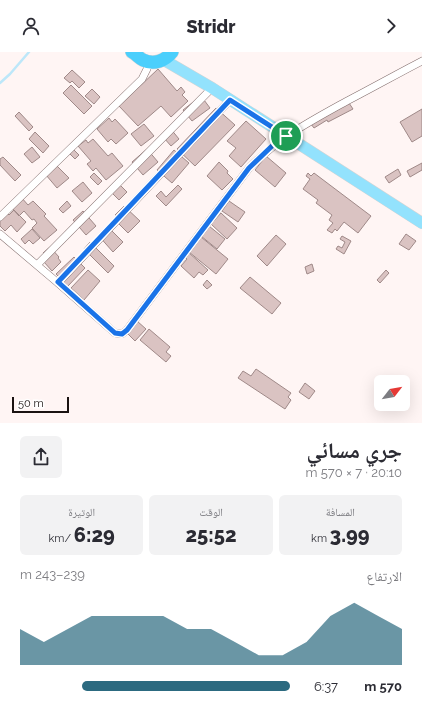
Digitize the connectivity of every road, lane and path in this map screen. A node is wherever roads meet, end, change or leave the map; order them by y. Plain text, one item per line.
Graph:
1 (134, 53) edge
2 (168, 56) edge
3 (422, 61) edge
4 (149, 62) junction
5 (212, 88) junction
6 (230, 100) junction
7 (286, 136) junction
8 (0, 217) edge
9 (422, 223) edge
10 (0, 234) edge
11 (37, 265) junction
12 (58, 282) junction

1 - 4 highway
2 - 4 highway
2 - 5 main road
3 - 7 street
4 - 8 street
5 - 6 main road
5 - 11 street
6 - 7 main road
6 - 12 street
7 - 9 main road
7 - 12 street
10 - 11 street
11 - 12 street

